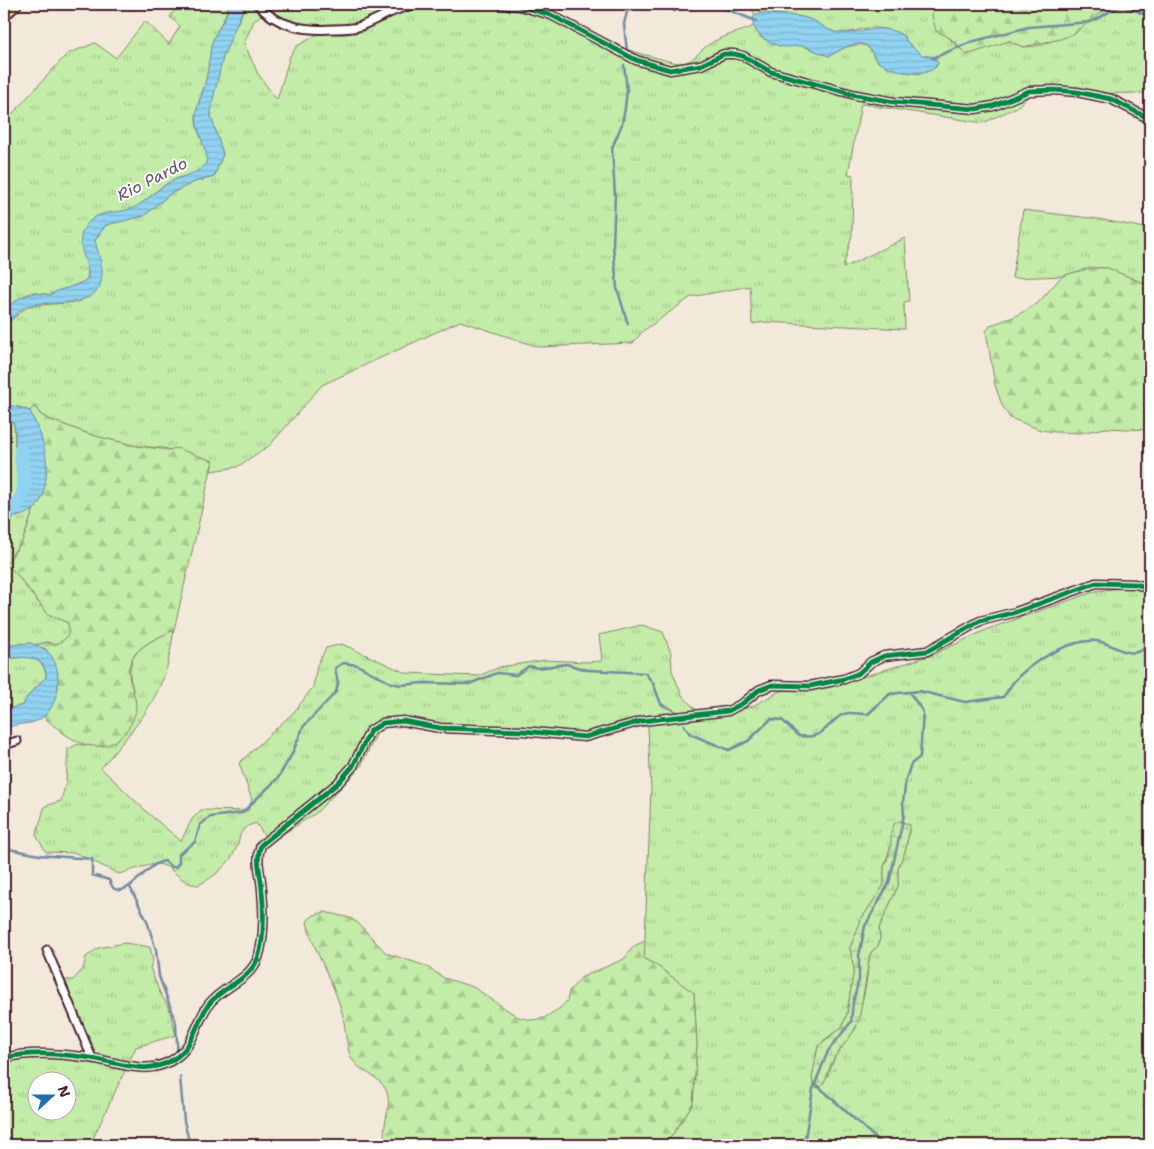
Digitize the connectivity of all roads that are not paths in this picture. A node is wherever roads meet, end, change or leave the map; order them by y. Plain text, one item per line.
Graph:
1 (16, 4) edge
2 (416, 4) edge
3 (422, 4) edge
4 (500, 4) edge
5 (258, 5) edge
6 (4, 15) edge
7 (1150, 119) edge
8 (1150, 588) edge
9 (16, 741) dead end
10 (4, 745) edge
11 (47, 950) dead end
12 (4, 1058) edge
13 (92, 1058) junction

1 - 6 main road
2 - 3 street
2 - 5 street
4 - 7 street
8 - 13 street
9 - 10 street
11 - 13 street
12 - 13 street

